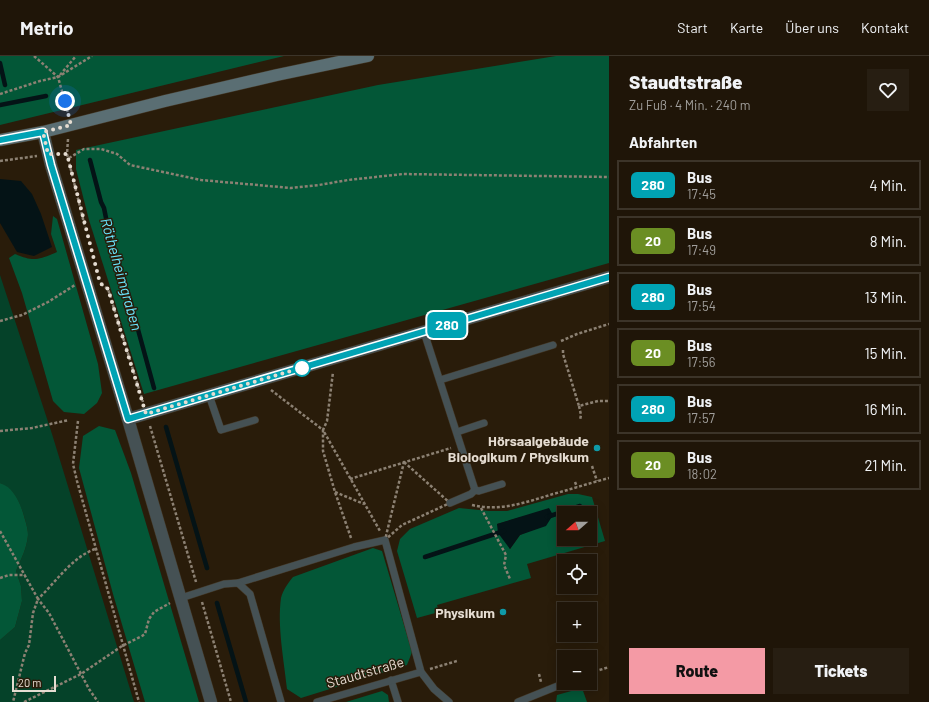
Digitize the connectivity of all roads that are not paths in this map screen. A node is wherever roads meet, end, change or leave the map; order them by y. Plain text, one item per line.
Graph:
1 (368, 56) edge
2 (43, 132) junction
3 (0, 140) edge
4 (609, 277) edge
5 (424, 332) junction
6 (553, 345) road end
7 (440, 380) junction
8 (209, 395) junction
9 (128, 419) junction
10 (255, 420) dead end
11 (484, 423) dead end
12 (457, 432) junction
13 (502, 484) dead end
14 (475, 490) junction
15 (452, 502) road end
16 (238, 583) junction
17 (181, 598) junction
18 (421, 672) junction
19 (392, 680) junction
20 (557, 686) edge
21 (211, 702) edge
22 (281, 702) edge
23 (317, 702) edge
24 (398, 702) edge
25 (450, 702) edge
26 (518, 702) edge

1 - 2 main road
2 - 3 main road
2 - 9 street
4 - 5 street
5 - 7 lane
5 - 8 street
6 - 7 lane
7 - 12 lane
8 - 9 street
8 - 10 lane
9 - 17 street
11 - 12 lane
12 - 14 lane
13 - 14 lane
14 - 15 lane
16 - 17 lane
16 - 18 lane, Staudtstraße
16 - 22 lane
17 - 21 street
18 - 19 lane, Staudtstraße
18 - 25 lane, Staudtstraße
19 - 23 lane, Staudtstraße
19 - 24 lane
20 - 26 lane

